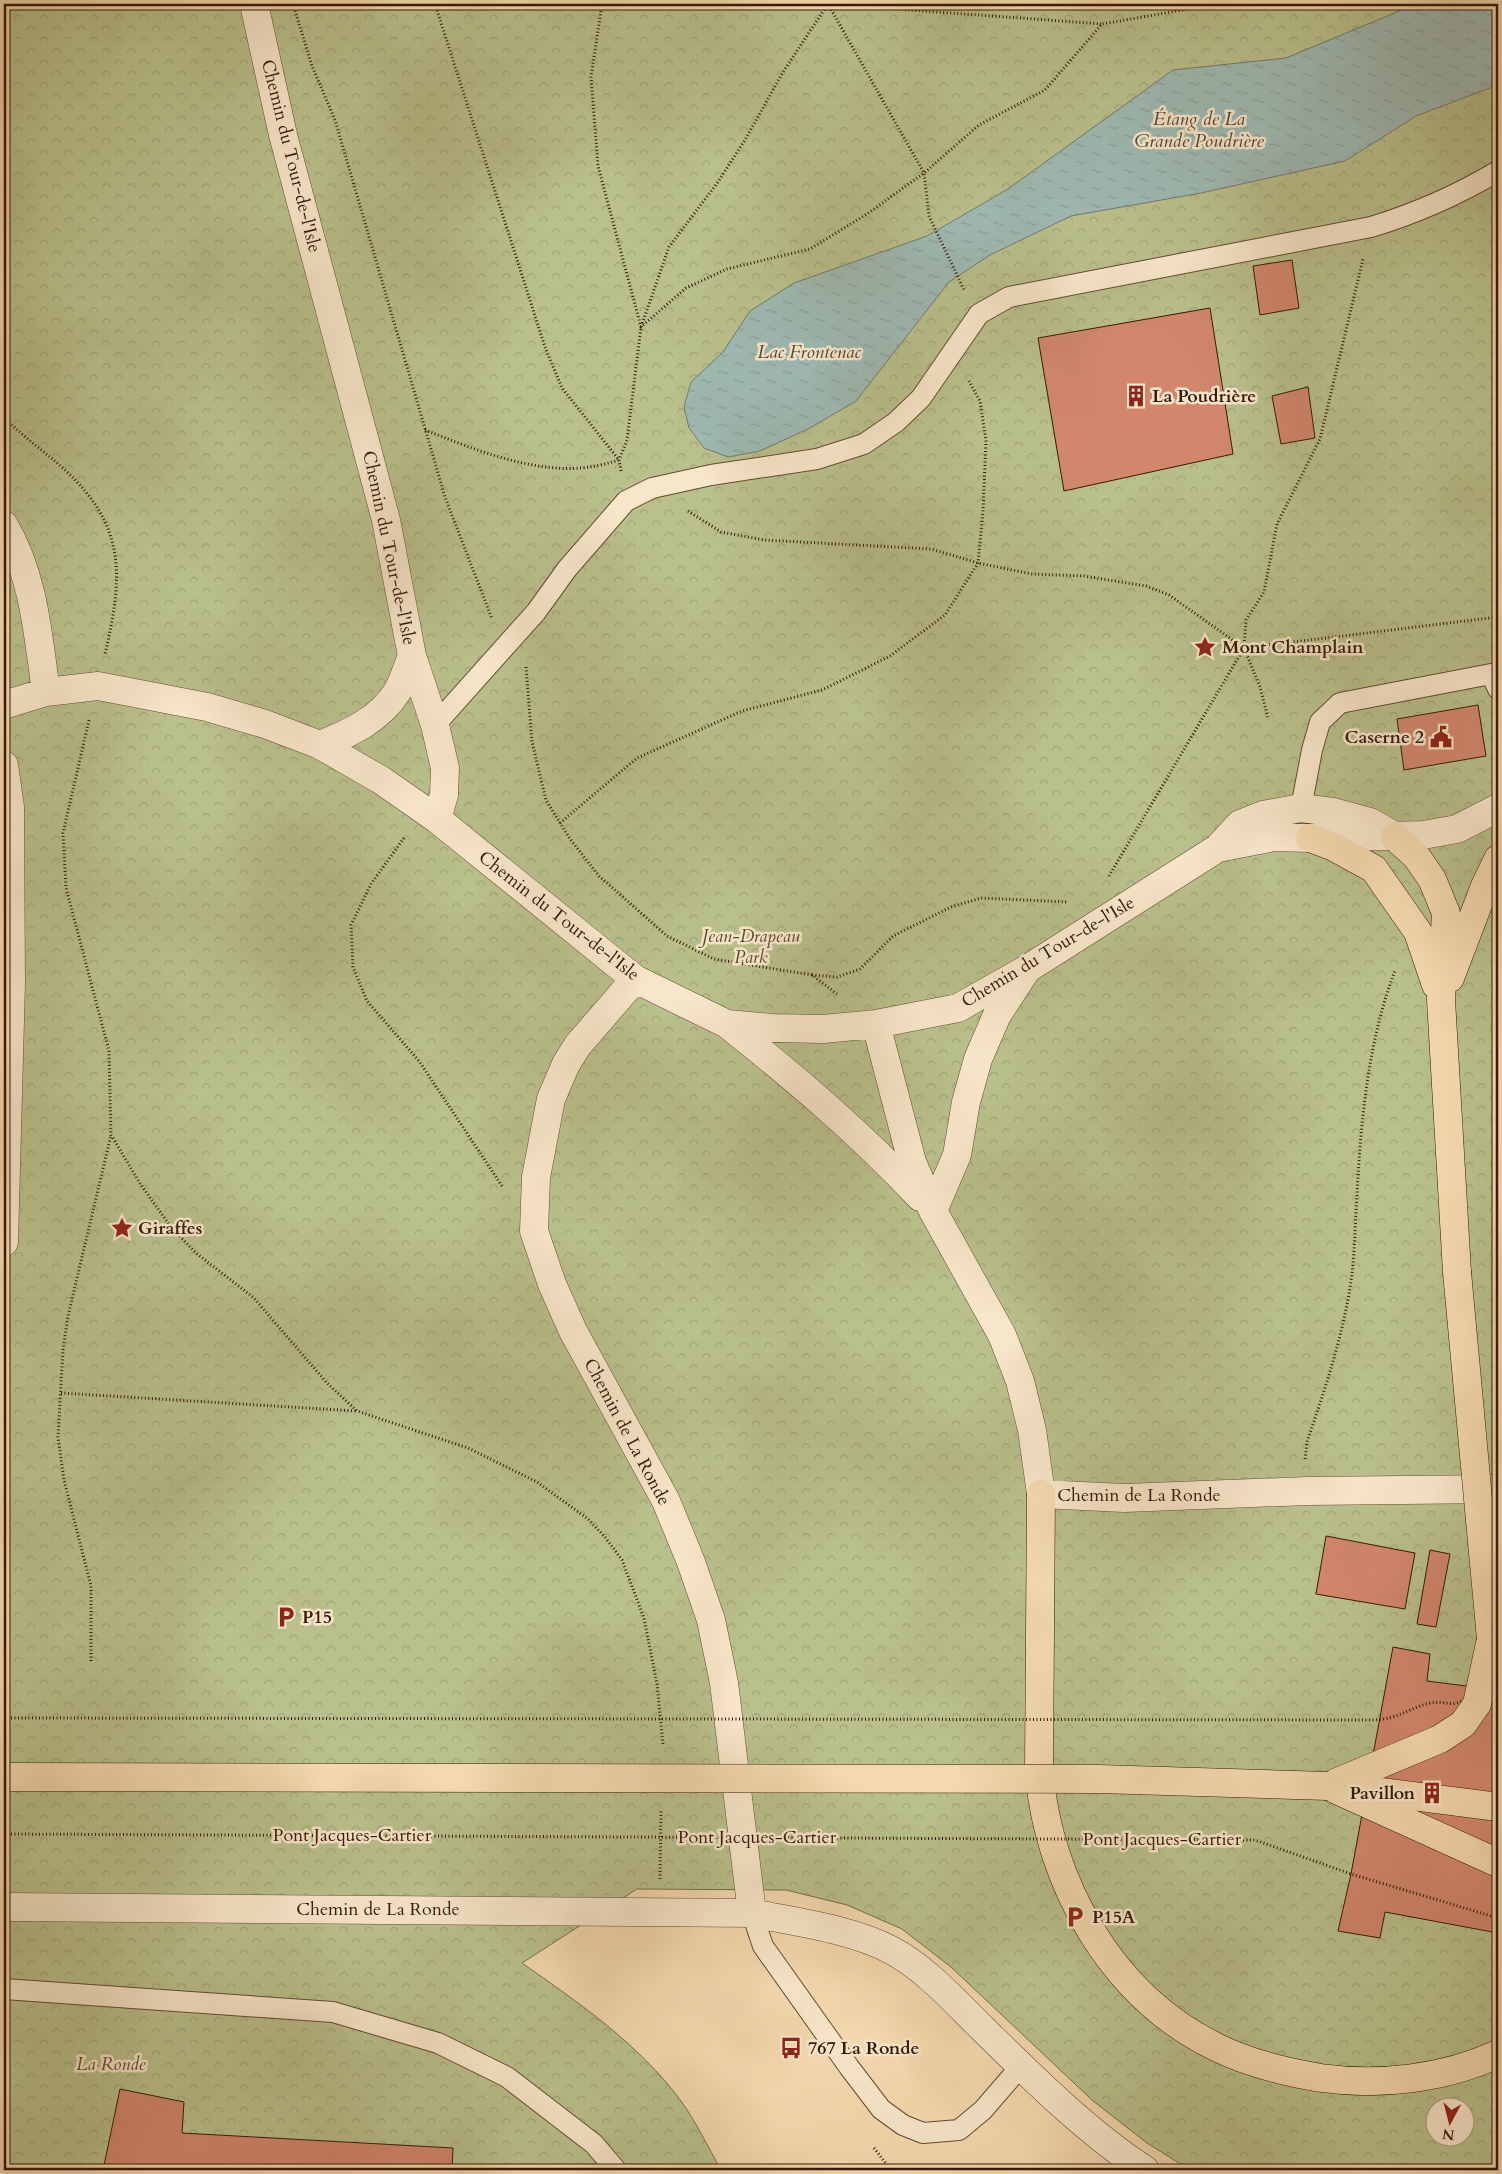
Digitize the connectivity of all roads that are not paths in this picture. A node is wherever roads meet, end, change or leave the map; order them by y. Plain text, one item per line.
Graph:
1 (254, 4) edge
2 (1498, 171) edge
3 (6, 535) edge
4 (412, 656) junction
5 (1498, 689) edge
6 (46, 692) junction
7 (4, 705) edge
8 (435, 725) junction
9 (320, 745) junction
10 (4, 765) edge
11 (1301, 808) junction
12 (1498, 808) edge
13 (437, 819) junction
14 (1395, 837) junction
15 (1310, 838) junction
16 (1218, 848) junction
17 (1498, 859) edge
18 (1028, 969) junction
19 (635, 979) junction
20 (1441, 1000) junction
21 (727, 1024) junction
22 (876, 1024) junction
23 (933, 1211) junction
24 (4, 1242) edge
25 (1498, 1489) edge
26 (1041, 1494) junction
27 (1495, 1651) edge
28 (4, 1776) edge
29 (1328, 1786) junction
30 (1498, 1807) edge
31 (1498, 1864) edge
32 (4, 1907) edge
33 (752, 1914) junction
34 (4, 1989) edge
35 (1498, 2054) edge
36 (1021, 2066) junction
37 (616, 2170) edge
38 (1145, 2170) edge

1 - 4 street, Chemin du Tour-de-l'Isle
2 - 8 lane
3 - 6 street
4 - 8 street, Chemin du Tour-de-l'Isle
4 - 9 street
5 - 11 lane
6 - 7 street
6 - 9 street
8 - 13 street, Chemin du Tour-de-l'Isle
9 - 13 street
10 - 24 street
11 - 14 street
11 - 16 street
12 - 14 street, Chemin du Tour-de-l'Isle
13 - 19 street, Chemin du Tour-de-l'Isle
14 - 15 street, Chemin du Tour-de-l'Isle
14 - 20 main road
15 - 16 street, Chemin du Tour-de-l'Isle
15 - 20 main road
16 - 18 street, Chemin du Tour-de-l'Isle
17 - 20 main road
18 - 22 street, Chemin du Tour-de-l'Isle
18 - 23 street
19 - 21 street, Chemin du Tour-de-l'Isle
19 - 33 street, Chemin de La Ronde
20 - 27 main road, bridge
21 - 22 street, Chemin du Tour-de-l'Isle
21 - 23 street
22 - 23 street, Chemin de La Ronde
23 - 26 street, Chemin de La Ronde
25 - 26 street, Chemin de La Ronde
26 - 35 main road
27 - 29 main road
28 - 29 main road, bridge
29 - 30 main road
29 - 31 main road
32 - 33 street, Chemin de La Ronde
33 - 36 street, Chemin de La Ronde
33 - 36 lane, Chemin de La Ronde
34 - 37 lane
36 - 38 street, Chemin de La Ronde

